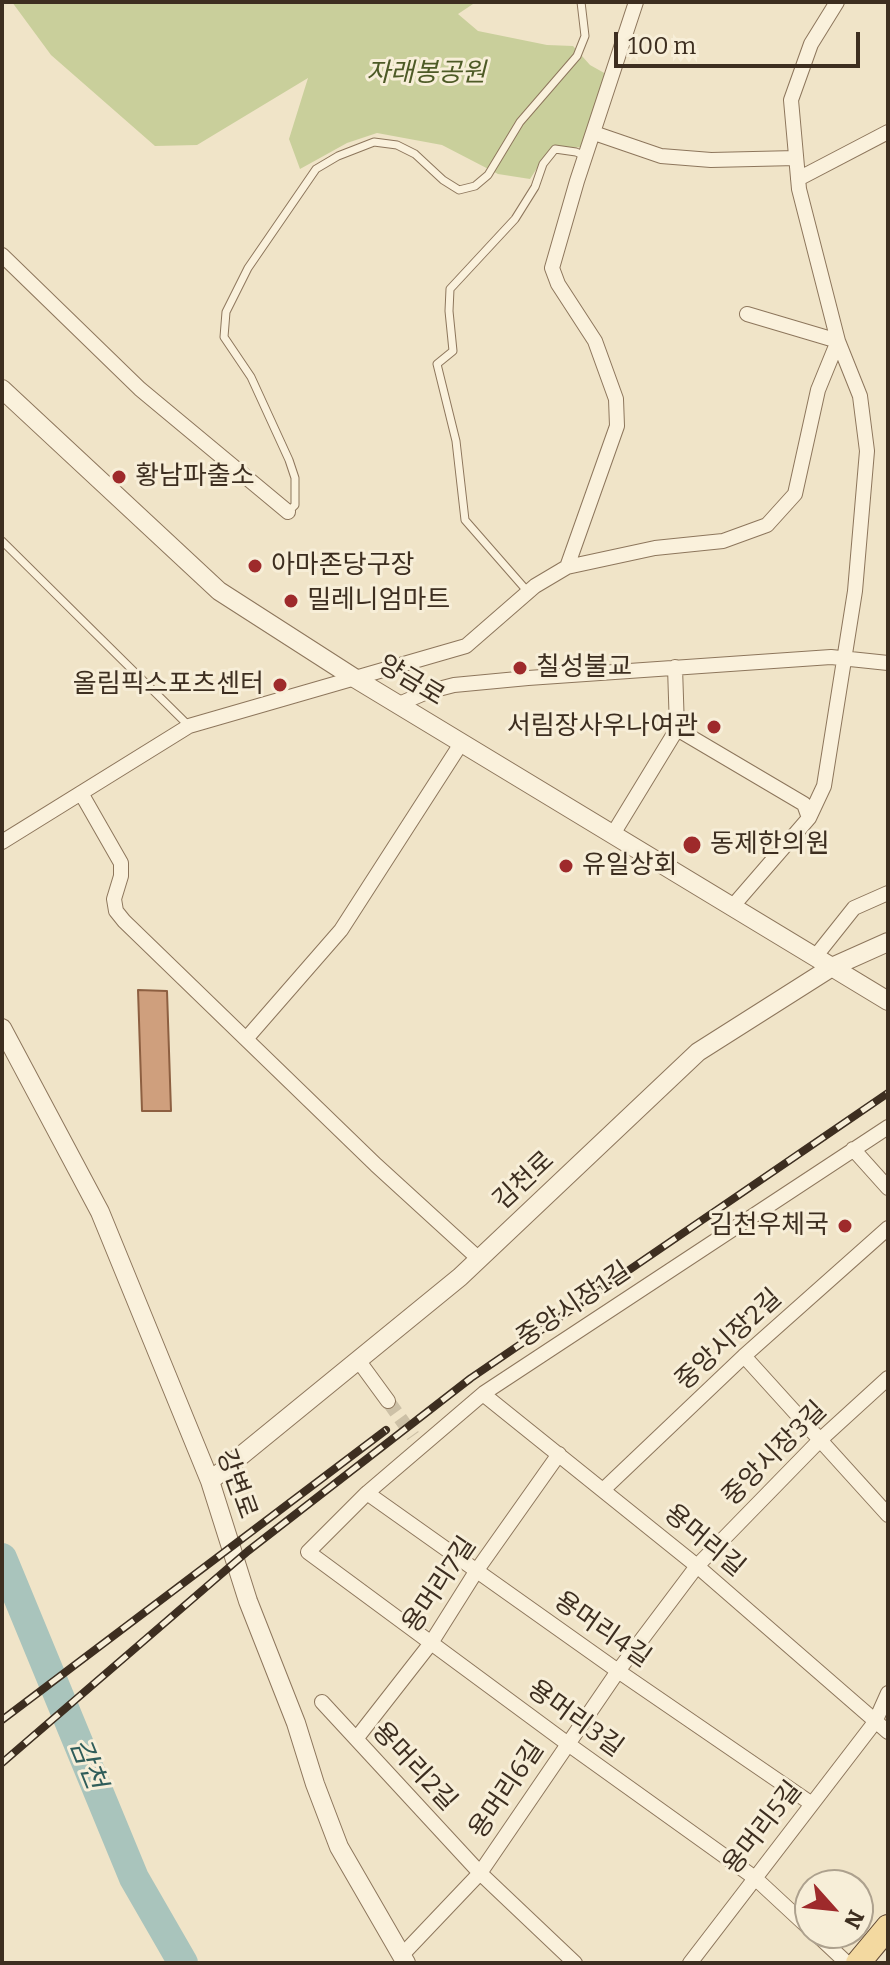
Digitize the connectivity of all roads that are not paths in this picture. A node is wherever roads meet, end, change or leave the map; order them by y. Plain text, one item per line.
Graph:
1 (581, 2) edge
2 (636, 2) edge
3 (837, 2) edge
4 (888, 132) edge
5 (594, 133) junction
6 (586, 156) junction
7 (796, 158) junction
8 (798, 179) junction
9 (2, 255) edge
10 (747, 314) dead end
11 (838, 341) junction
12 (2, 389) edge
13 (288, 512) joint
14 (2, 541) edge
15 (567, 567) junction
16 (528, 592) junction
17 (844, 659) junction
18 (888, 663) edge
19 (675, 667) junction
20 (356, 679) junction
21 (399, 704) junction
22 (189, 726) junction
23 (677, 729) junction
24 (462, 742) junction
25 (81, 793) junction
26 (809, 818) junction
27 (613, 834) junction
28 (2, 842) edge
29 (888, 893) edge
30 (732, 907) junction
31 (888, 942) edge
32 (815, 957) junction
33 (832, 967) junction
34 (888, 1001) edge
35 (2, 1028) edge
36 (246, 1039) junction
37 (888, 1127) edge
38 (853, 1149) junction
39 (888, 1188) edge
40 (888, 1228) edge
41 (479, 1259) junction
42 (744, 1356) junction
43 (358, 1360) junction
44 (888, 1378) edge
45 (483, 1394) junction
46 (388, 1401) tunnel mouth
47 (820, 1440) junction
48 (559, 1454) junction
49 (210, 1481) junction
50 (604, 1489) junction
51 (367, 1493) junction
52 (888, 1515) edge
53 (308, 1552) joint
54 (697, 1566) junction
55 (477, 1570) junction
56 (431, 1643) junction
57 (618, 1671) junction
58 (888, 1693) edge
59 (322, 1702) dead end
60 (875, 1722) junction
61 (888, 1732) edge
62 (356, 1739) junction
63 (568, 1744) junction
64 (812, 1804) junction
65 (480, 1873) junction
66 (755, 1878) junction
67 (794, 1914) edge
68 (888, 1927) edge
69 (832, 1949) edge
70 (404, 1959) edge
71 (575, 1963) edge
72 (690, 1963) edge
73 (847, 1963) edge
74 (858, 1963) edge

1 - 13 lane
2 - 5 street
3 - 7 street
4 - 8 street
5 - 6 street
5 - 7 street
6 - 15 street
6 - 16 lane
7 - 8 street
8 - 11 street
9 - 13 street
10 - 11 street
11 - 15 street
11 - 17 street
12 - 20 street, 양금로
14 - 22 lane
15 - 16 street
16 - 20 street
17 - 18 street
17 - 19 street
17 - 26 street
19 - 21 street
19 - 23 street
20 - 21 street, 양금로
20 - 22 street
21 - 24 street, 양금로
22 - 25 street
23 - 26 street
23 - 27 street
24 - 27 street, 양금로
24 - 36 street
25 - 28 street
25 - 36 street
26 - 30 street
27 - 30 street, 양금로
29 - 32 street
30 - 32 street, 양금로
31 - 33 street, 김천로
32 - 33 street, 양금로
33 - 34 street, 양금로
33 - 41 street, 김천로
35 - 49 street, 강변로
36 - 41 street
37 - 38 street, 중앙시장1길
38 - 39 street
38 - 45 street, 중앙시장1길
40 - 42 street, 중앙시장2길
41 - 43 street, 김천로
42 - 47 street
42 - 50 street, 중앙시장2길
43 - 46 street
43 - 49 street, 김천로
44 - 47 street, 중앙시장3길
45 - 48 street, 용머리길
45 - 51 street, 중앙시장1길
47 - 52 street
47 - 54 street, 중앙시장3길
48 - 50 street, 용머리길
48 - 55 street, 용머리7길
49 - 70 street, 강변로
50 - 54 street, 용머리길
51 - 53 street, 중앙시장1길
51 - 55 street, 용머리4길
53 - 56 street, 용머리3길
54 - 57 street, 용머리6길
54 - 60 street, 용머리길
55 - 56 street, 용머리7길
55 - 57 street, 용머리4길
56 - 62 street, 용머리7길
56 - 63 street, 용머리3길
57 - 63 street, 용머리6길
57 - 64 street, 용머리4길
58 - 60 street, 용머리5길
59 - 62 street, 용머리2길
60 - 61 street, 용머리길
60 - 64 street, 용머리5길
62 - 65 street, 용머리2길
63 - 65 street, 용머리6길
63 - 66 street, 용머리3길
64 - 66 street, 용머리5길
65 - 70 street, 용머리6길
65 - 71 street, 용머리2길
66 - 67 street, 용머리3길
66 - 72 street, 용머리5길
68 - 74 main road
69 - 73 street

